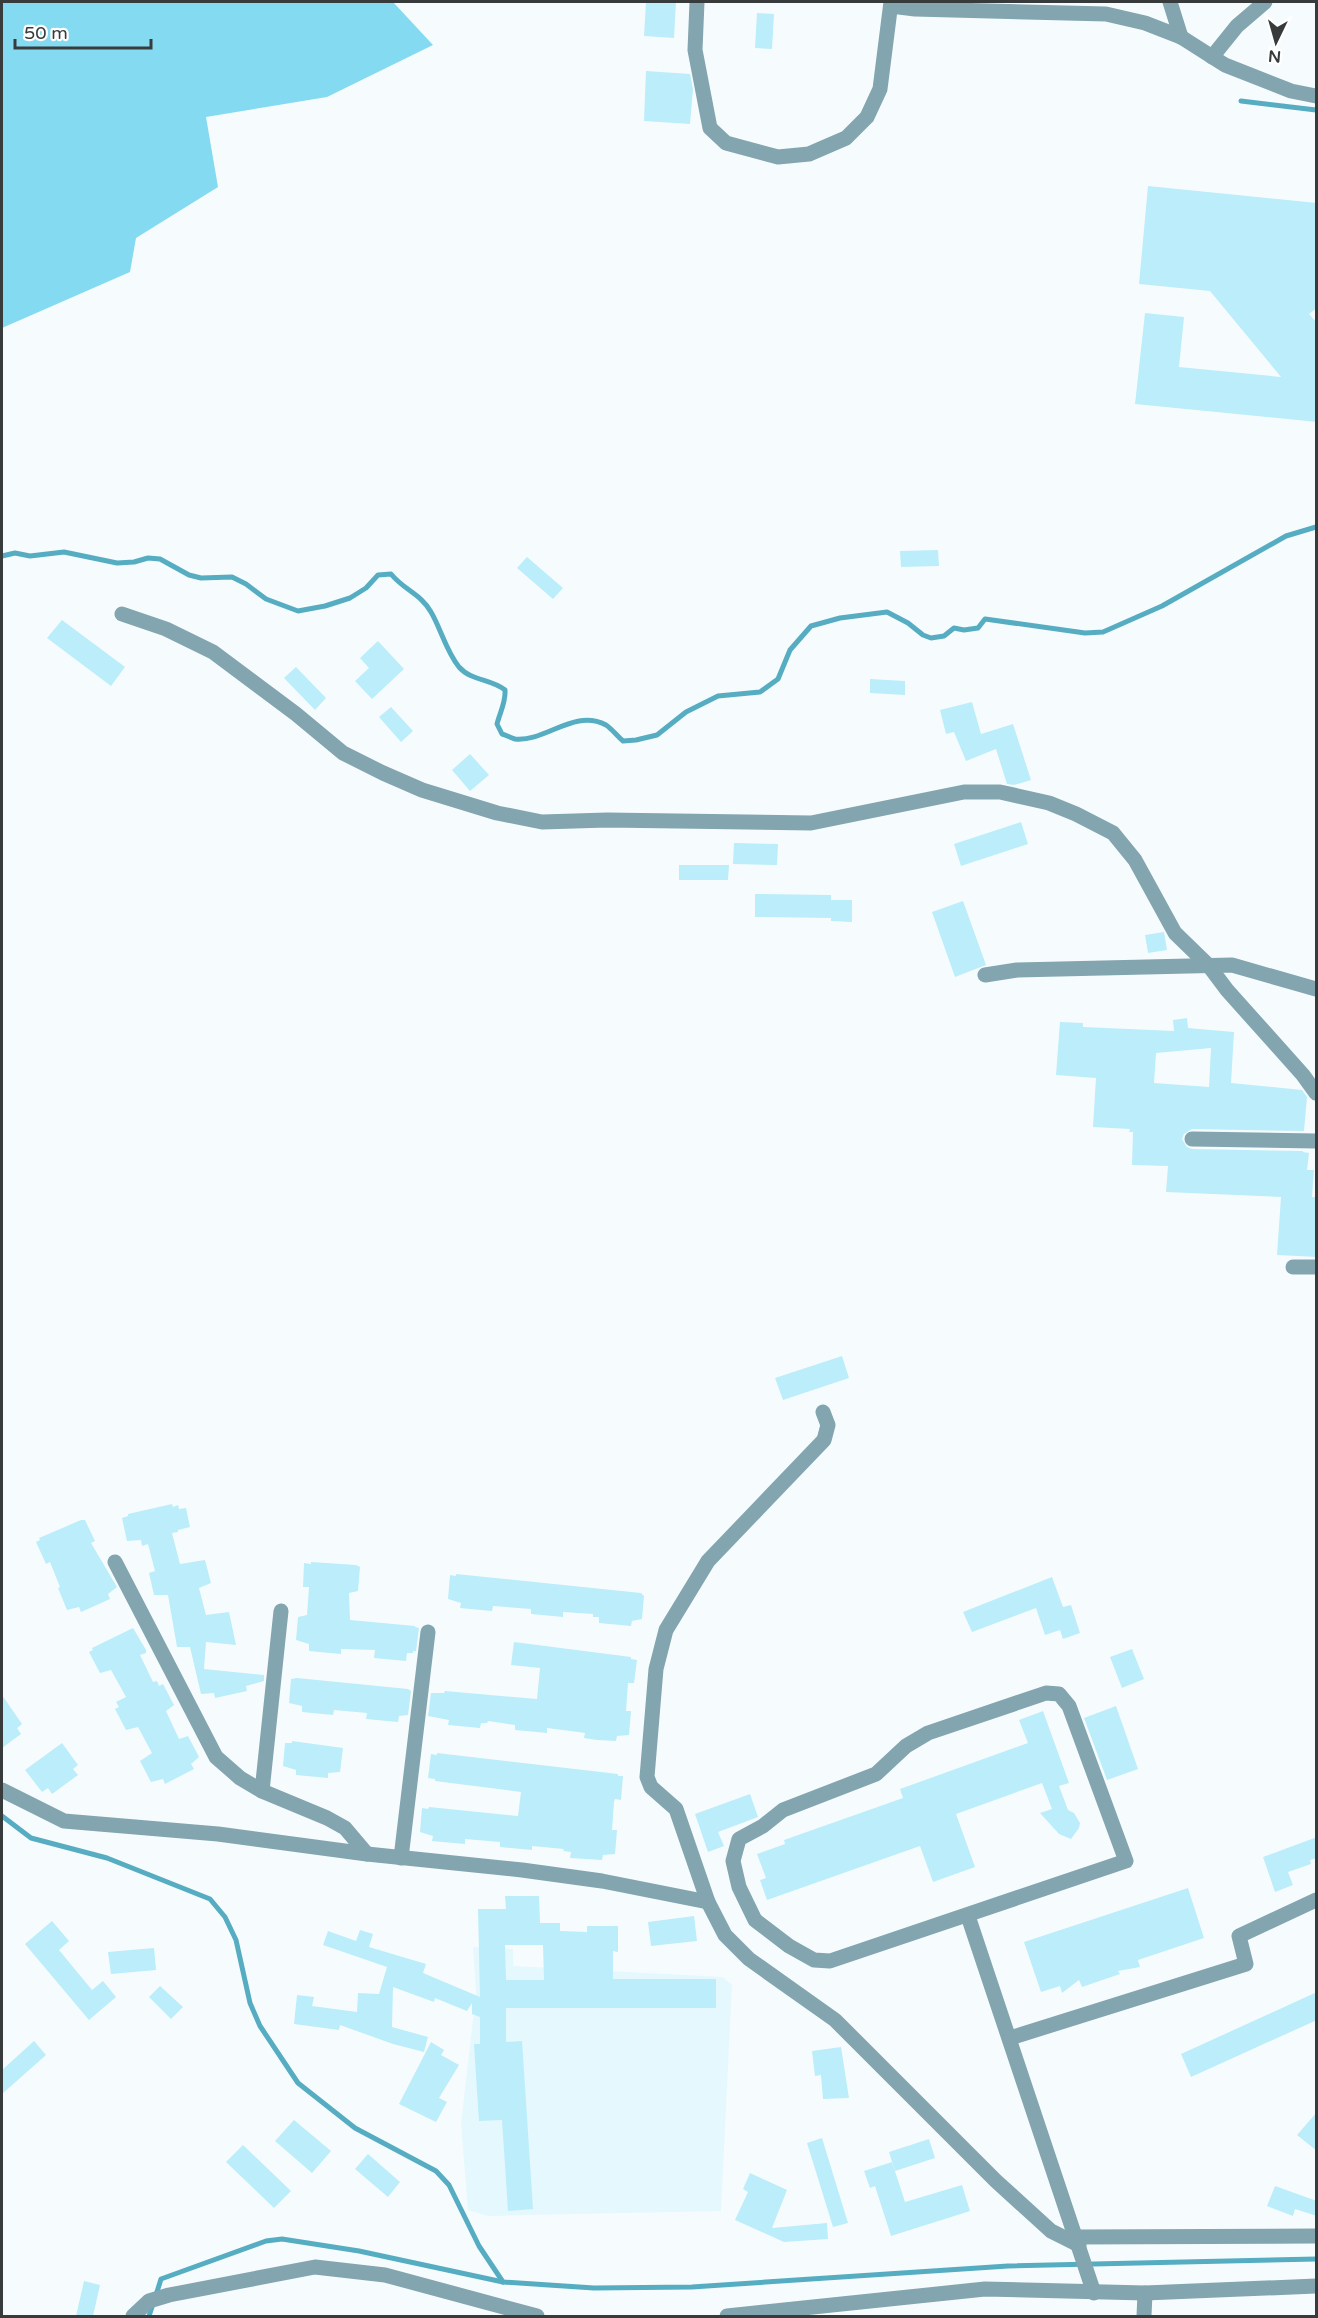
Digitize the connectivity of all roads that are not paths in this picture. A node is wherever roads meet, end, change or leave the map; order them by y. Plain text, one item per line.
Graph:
1 (697, 2) edge
2 (1170, 2) edge
3 (1264, 2) edge
4 (891, 4) edge
5 (1181, 37) junction
6 (1212, 57) junction
7 (1317, 96) edge
8 (122, 614) dead end
9 (1209, 966) junction
10 (985, 975) dead end
11 (1317, 989) edge
12 (1317, 1093) edge
13 (1192, 1139) dead end
14 (1317, 1141) edge
15 (1293, 1267) dead end
16 (1317, 1267) edge
17 (823, 1412) dead end
18 (115, 1562) dead end
19 (281, 1611) dead end
20 (428, 1632) dead end
21 (2, 1790) edge
22 (262, 1791) junction
23 (368, 1854) junction
24 (401, 1858) junction
25 (1317, 1900) edge
26 (708, 1902) junction
27 (968, 1916) junction
28 (1010, 2038) junction
29 (1317, 2236) edge
30 (1080, 2247) junction
31 (1317, 2286) edge
32 (1094, 2293) junction
33 (1145, 2293) junction
34 (134, 2316) edge
35 (537, 2316) edge
36 (727, 2316) edge
37 (1144, 2316) edge

1 - 4 street
2 - 5 street
3 - 6 street
4 - 5 street
5 - 6 street
6 - 7 street
8 - 9 street
9 - 10 street
9 - 11 street
9 - 12 street
13 - 14 street
15 - 16 street
17 - 26 street
18 - 22 street
19 - 22 street
20 - 24 street
21 - 23 street
22 - 23 street
23 - 24 street
24 - 26 street
25 - 28 street
26 - 30 street
27 - 27 street
27 - 28 street
28 - 30 street
29 - 30 street
30 - 32 street
31 - 33 street
32 - 33 street
32 - 36 street
33 - 37 street
34 - 35 street

